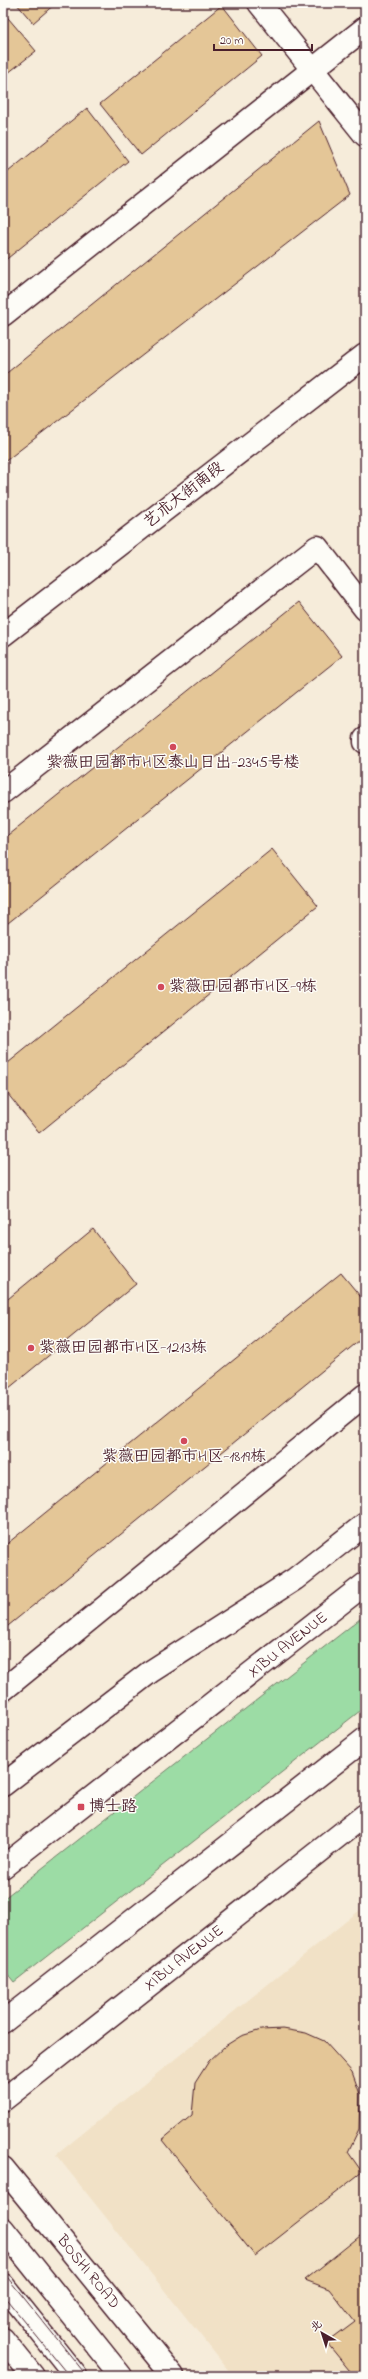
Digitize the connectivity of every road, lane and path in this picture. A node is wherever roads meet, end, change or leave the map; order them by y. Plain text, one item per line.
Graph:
1 (258, 3) edge
2 (365, 28) edge
3 (314, 70) junction
4 (365, 135) edge
5 (3, 315) edge
6 (365, 355) edge
7 (365, 609) edge
8 (3, 635) edge
9 (365, 739) edge
10 (365, 742) edge
11 (3, 792) edge
12 (365, 1394) edge
13 (365, 1524) edge
14 (365, 1584) edge
15 (3, 1690) edge
16 (365, 1739) edge
17 (3, 1785) edge
18 (365, 1815) edge
19 (3, 1867) edge
20 (3, 2022) edge
21 (3, 2100) edge
22 (3, 2168) edge
23 (3, 2229) edge
24 (3, 2285) edge
25 (3, 2339) edge
26 (33, 2376) edge
27 (76, 2376) edge
28 (121, 2376) edge
29 (173, 2376) edge

1 - 3 street
2 - 3 street
3 - 4 street
3 - 5 street
6 - 8 street, 艺术大街南段
7 - 11 street
9 - 10 street
12 - 15 street
13 - 17 street
14 - 19 street, XIBU AVENUE
16 - 20 street
18 - 21 street, XIBU AVENUE
22 - 29 street, BOSHI ROAD
23 - 28 street
24 - 27 street
25 - 26 street

